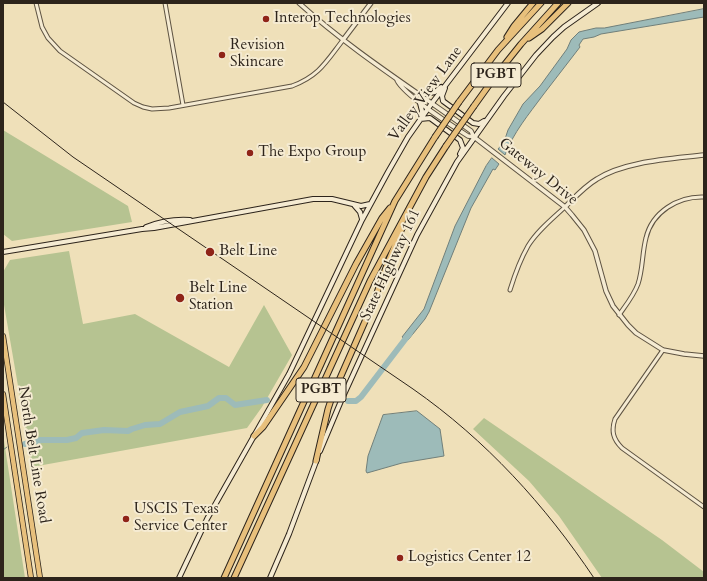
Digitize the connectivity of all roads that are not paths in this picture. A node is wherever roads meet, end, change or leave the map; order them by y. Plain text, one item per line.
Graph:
1 (36, 3) edge
2 (165, 3) edge
3 (299, 3) edge
4 (372, 3) edge
5 (508, 3) edge
6 (533, 3) edge
7 (541, 3) edge
8 (558, 3) edge
9 (568, 3) edge
10 (598, 3) edge
11 (343, 40) junction
12 (520, 44) junction
13 (498, 50) junction
14 (397, 80) junction
15 (447, 82) junction
16 (422, 95) junction
17 (420, 103) junction
18 (432, 103) junction
19 (184, 105) junction
20 (428, 108) junction
21 (420, 119) junction
22 (486, 120) junction
23 (474, 137) junction
24 (704, 155) edge
25 (457, 162) junction
26 (704, 196) edge
27 (395, 201) junction
28 (370, 204) junction
29 (412, 204) junction
30 (353, 205) junction
31 (565, 207) junction
32 (362, 220) junction
33 (3, 252) edge
34 (510, 290) dead end
35 (619, 315) junction
36 (3, 336) edge
37 (663, 350) junction
38 (704, 356) edge
39 (3, 394) edge
40 (254, 436) junction
41 (316, 461) junction
42 (704, 507) edge
43 (30, 578) edge
44 (40, 578) edge
45 (179, 578) edge
46 (224, 578) edge
47 (234, 578) edge
48 (270, 578) edge

1 - 19 street
2 - 19 street
3 - 11 street, Gateway Drive
4 - 11 street
5 - 15 main road, Valley View Lane
6 - 13 highway
7 - 13 highway, PGBT
8 - 12 highway, PGBT
9 - 12 highway
10 - 22 main road, State Highway 161
11 - 14 street, Gateway Drive
11 - 19 street
12 - 29 highway, PGBT, bridge
13 - 27 highway, PGBT, bridge
14 - 16 street, Gateway Drive
14 - 17 street, Gateway Drive
15 - 16 main road
15 - 18 main road, Valley View Lane
15 - 22 main road
16 - 18 street, Gateway Drive
17 - 20 street, Gateway Drive
17 - 21 main road
18 - 20 main road, Valley View Lane
18 - 23 street, Gateway Drive
20 - 21 main road, Valley View Lane
20 - 23 street, Gateway Drive
21 - 25 main road
21 - 28 main road, Valley View Lane
22 - 23 main road, State Highway 161
23 - 25 main road, State Highway 161
23 - 31 street, Gateway Drive
24 - 31 street
25 - 41 main road, State Highway 161
26 - 35 street
27 - 40 highway
27 - 46 highway, PGBT
28 - 30 main road
28 - 32 main road
29 - 41 highway
29 - 47 highway, PGBT
30 - 32 main road
30 - 33 main road
31 - 34 street
31 - 35 street, Gateway Drive
32 - 40 main road
35 - 37 street, Gateway Drive
36 - 44 main road, North Belt Line Road
37 - 38 street, Gateway Drive
37 - 42 street
39 - 43 main road, North Belt Line Road
40 - 45 main road
41 - 48 main road, State Highway 161

